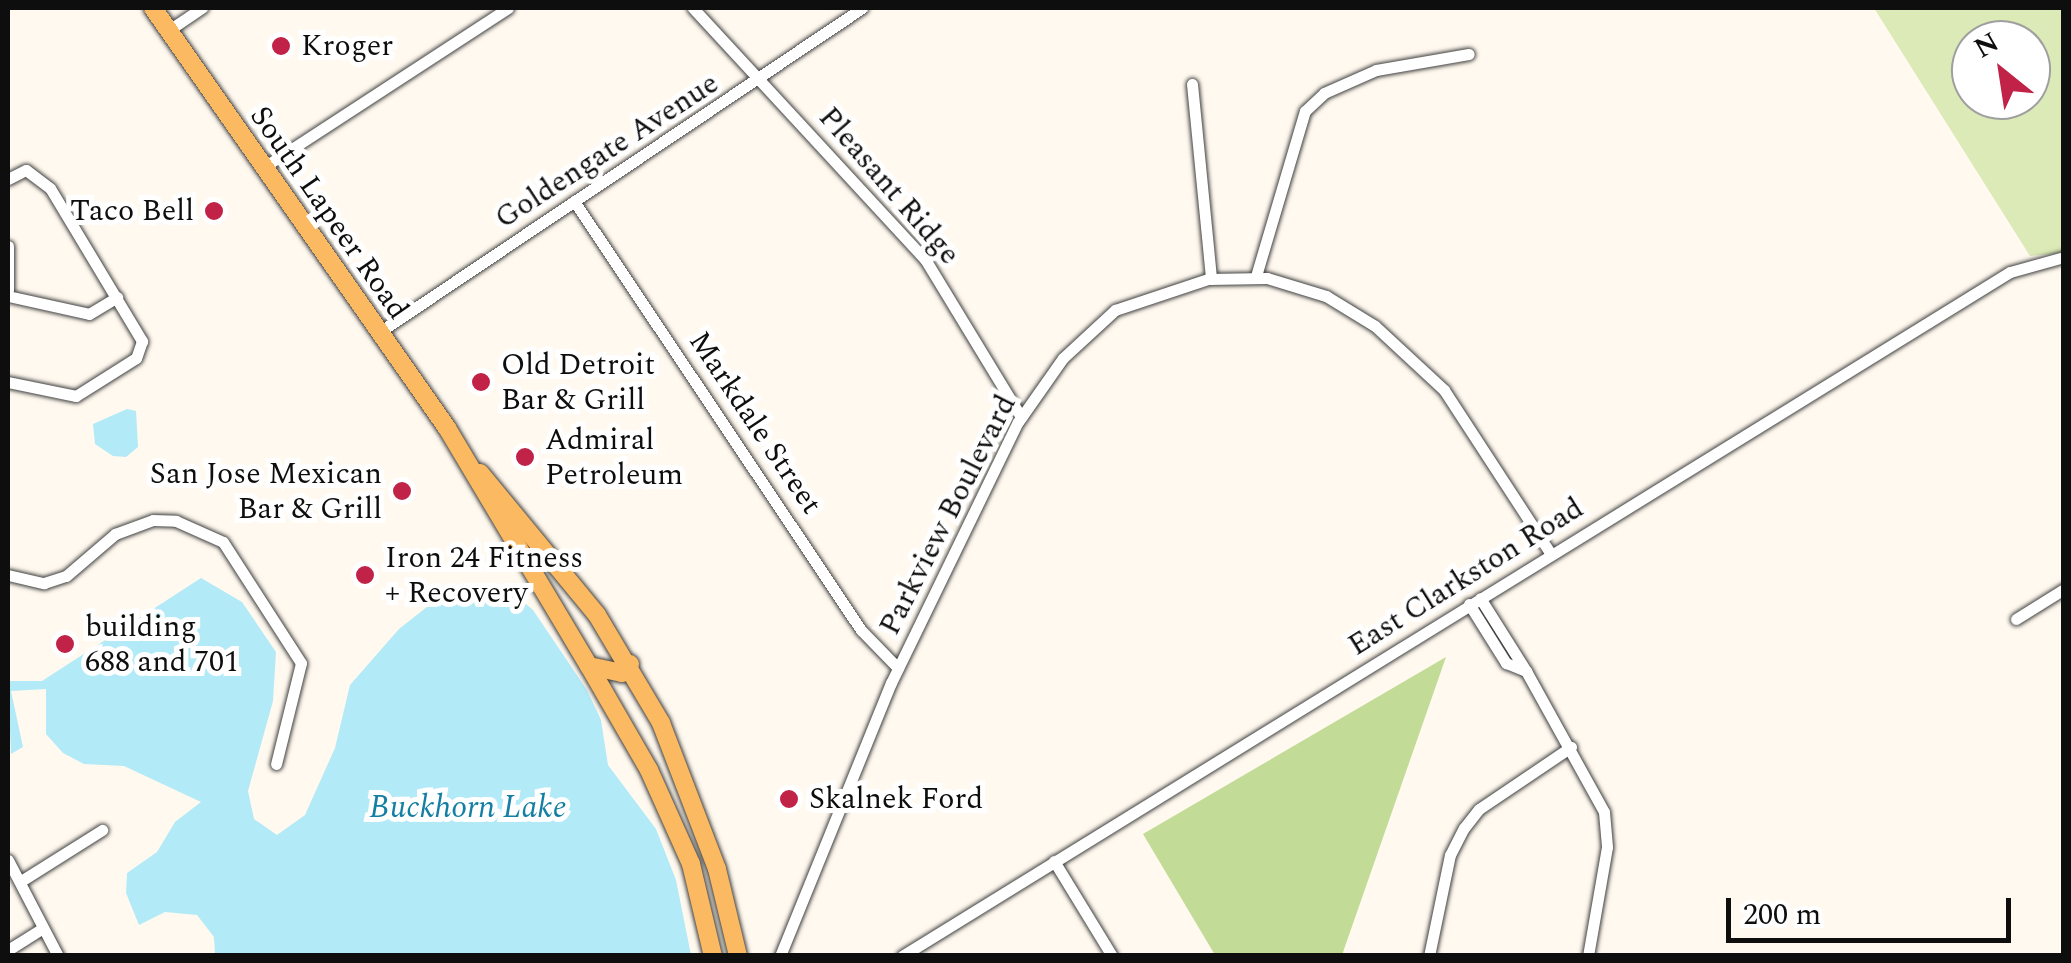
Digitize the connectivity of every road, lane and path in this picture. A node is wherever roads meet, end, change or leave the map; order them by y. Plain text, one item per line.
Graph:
1 (154, 8) edge
2 (202, 8) edge
3 (508, 8) edge
4 (693, 8) edge
5 (862, 8) edge
6 (168, 30) junction
7 (1469, 54) dead end
8 (762, 80) junction
9 (1192, 84) dead end
10 (264, 168) junction
11 (8, 179) edge
12 (574, 201) junction
13 (8, 246) edge
14 (2064, 257) edge
15 (1256, 276) junction
16 (1211, 279) junction
17 (8, 293) edge
18 (118, 297) junction
19 (378, 333) junction
20 (8, 382) edge
21 (1021, 417) junction
22 (460, 450) junction
23 (1551, 554) junction
24 (8, 576) edge
25 (2064, 589) edge
26 (1475, 601) junction
27 (2016, 619) dead end
28 (630, 664) junction
29 (589, 666) junction
30 (898, 668) junction
31 (662, 723) junction
32 (633, 742) junction
33 (1571, 747) junction
34 (276, 764) dead end
35 (102, 830) dead end
36 (8, 860) edge
37 (1054, 861) junction
38 (20, 881) junction
39 (43, 928) junction
40 (8, 950) edge
41 (58, 956) edge
42 (714, 956) edge
43 (738, 956) edge
44 (780, 956) edge
45 (902, 956) edge
46 (1112, 956) edge
47 (1429, 956) edge
48 (1588, 956) edge

1 - 6 main road, South Lapeer Road
2 - 6 street
3 - 10 street
4 - 8 street, Pleasant Ridge
5 - 8 street, Goldengate Avenue
6 - 10 main road, South Lapeer Road
7 - 15 street
8 - 12 street, Goldengate Avenue
8 - 21 street, Pleasant Ridge
9 - 16 street
10 - 19 main road, South Lapeer Road
11 - 18 street
12 - 19 street, Goldengate Avenue
12 - 30 street, Markdale Street
13 - 17 street
14 - 23 street, East Clarkston Road
15 - 16 street, Parkview Boulevard
15 - 23 street, Parkview Boulevard
16 - 21 street, Parkview Boulevard
17 - 18 street
18 - 20 street
19 - 22 main road, South Lapeer Road
21 - 30 street, Parkview Boulevard
22 - 28 main road, South Lapeer Road
22 - 29 main road, South Lapeer Road
23 - 26 street, East Clarkston Road
24 - 34 street
25 - 27 street
26 - 33 street
26 - 37 street, East Clarkston Road
28 - 29 main road
28 - 31 main road, South Lapeer Road
29 - 32 main road, South Lapeer Road
30 - 44 street, Parkview Boulevard
31 - 32 main road
31 - 43 main road, South Lapeer Road
32 - 42 main road, South Lapeer Road
33 - 47 street
33 - 48 street
35 - 38 street
36 - 38 street
37 - 45 street, East Clarkston Road
37 - 46 street
38 - 39 street
39 - 40 street
39 - 41 street

